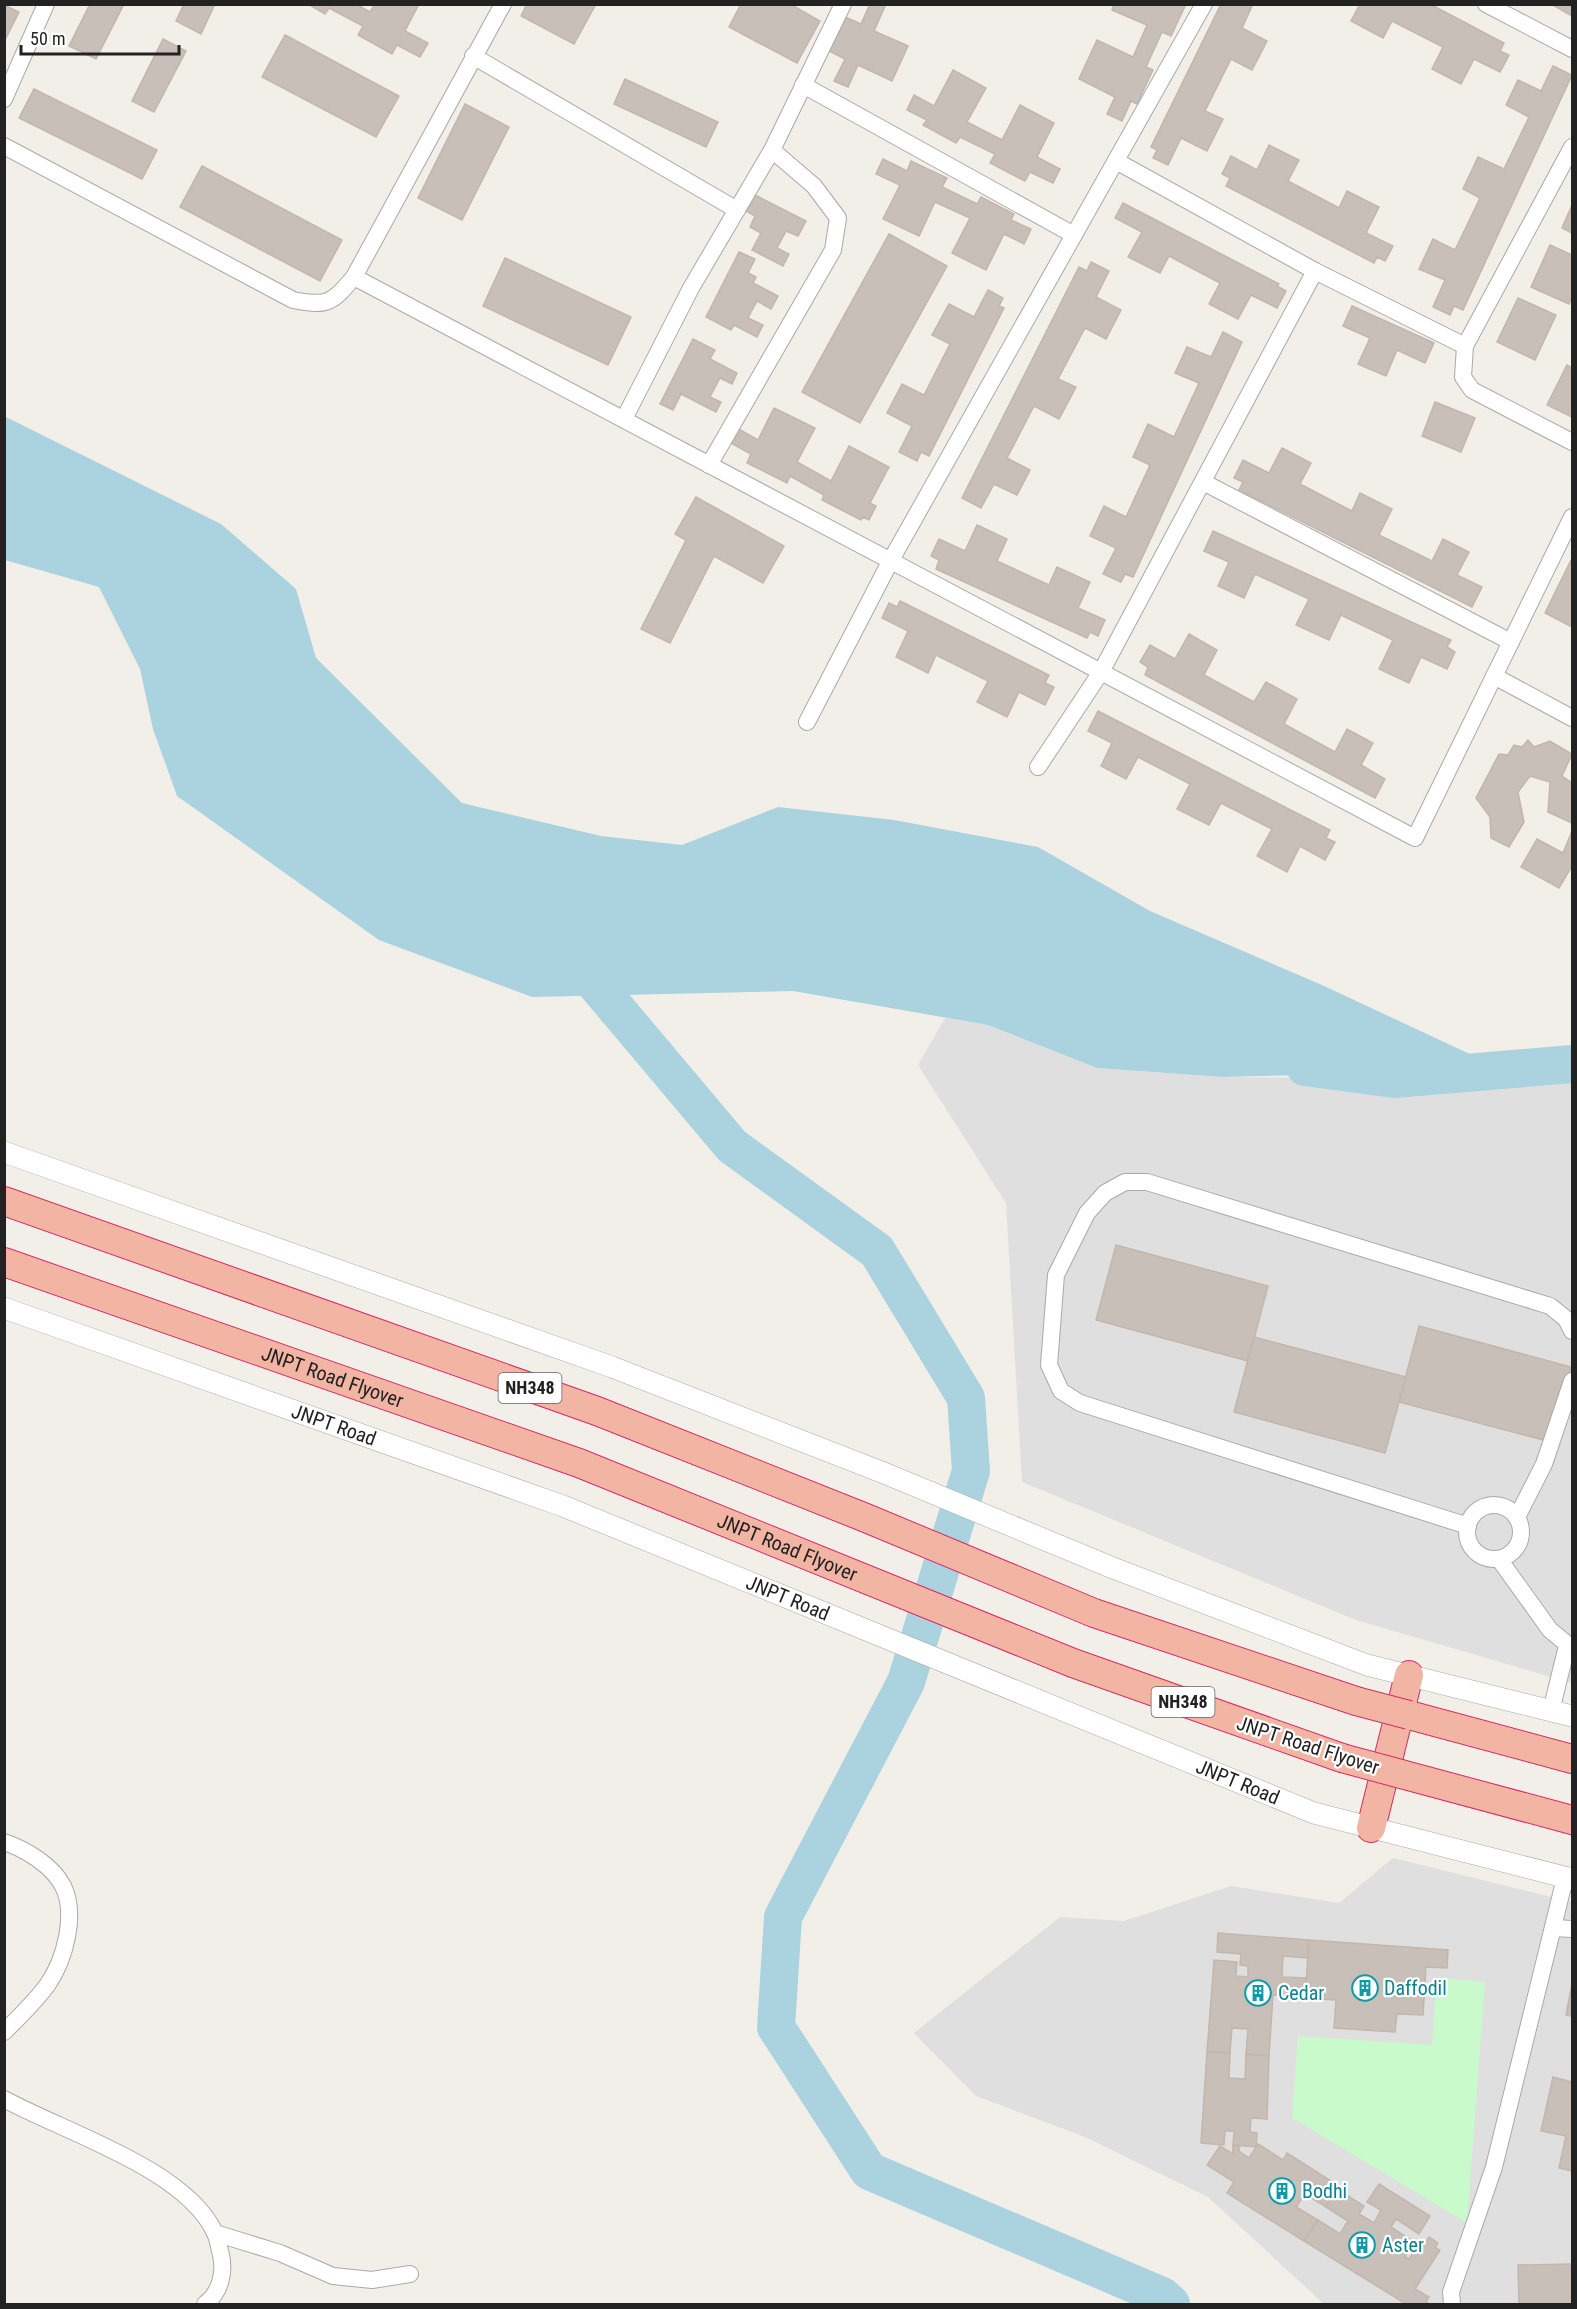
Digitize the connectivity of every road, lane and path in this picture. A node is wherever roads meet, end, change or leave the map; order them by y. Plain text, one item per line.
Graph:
1 (46, 4) edge
2 (503, 4) edge
3 (843, 4) edge
4 (1204, 4) edge
5 (1486, 4) edge
6 (1572, 49) edge
7 (473, 56) junction
8 (803, 85) junction
9 (4, 99) edge
10 (4, 147) edge
11 (1572, 147) edge
12 (772, 150) junction
13 (1116, 160) junction
14 (737, 210) junction
15 (1074, 235) junction
16 (1315, 271) junction
17 (354, 277) junction
18 (1465, 346) junction
19 (624, 419) junction
20 (1572, 442) edge
21 (709, 465) junction
22 (1203, 482) junction
23 (1572, 517) edge
24 (891, 560) junction
25 (1511, 642) junction
26 (1101, 672) junction
27 (1494, 676) junction
28 (1572, 718) edge
29 (807, 722) dead end
30 (1038, 767) dead end
31 (4, 1152) edge
32 (4, 1201) edge
33 (4, 1262) edge
34 (4, 1308) edge
35 (1572, 1331) edge
36 (1572, 1382) edge
37 (1517, 1517) junction
38 (1468, 1526) junction
39 (1499, 1558) junction
40 (1570, 1647) edge
41 (1409, 1675) junction
42 (1551, 1711) junction
43 (1572, 1716) edge
44 (1572, 1759) edge
45 (1572, 1820) edge
46 (1371, 1828) junction
47 (4, 1842) edge
48 (1569, 1879) edge
49 (1553, 1928) junction
50 (1572, 1929) edge
51 (4, 2032) edge
52 (4, 2099) edge
53 (215, 2233) junction
54 (410, 2274) dead end
55 (205, 2304) edge
56 (1452, 2304) edge

1 - 9 street
2 - 7 street
3 - 8 street
4 - 13 street
5 - 6 street
7 - 14 street
7 - 17 street
8 - 12 street
8 - 15 street
10 - 17 street
11 - 18 street
12 - 14 street
12 - 21 street
13 - 15 street
13 - 16 street
14 - 19 street
15 - 24 street
16 - 18 street
16 - 22 street
17 - 19 street
18 - 20 street
19 - 21 street
21 - 24 street
22 - 25 street
22 - 26 street
23 - 25 street
24 - 26 street
24 - 29 street
25 - 27 street
26 - 27 street
26 - 30 street
27 - 28 street
31 - 41 street
32 - 44 highway, NH348, bridge
33 - 45 highway, JNPT Road Flyover / NH348, bridge
34 - 46 street, JNPT Road
35 - 38 street
36 - 37 street
37 - 38 street
37 - 39 street
38 - 39 street
39 - 40 street
40 - 42 street
41 - 42 street
41 - 46 highway
42 - 43 street
46 - 48 street, JNPT Road
47 - 51 street
48 - 49 street
49 - 50 street
49 - 56 street
52 - 53 street
53 - 54 street
53 - 55 street

